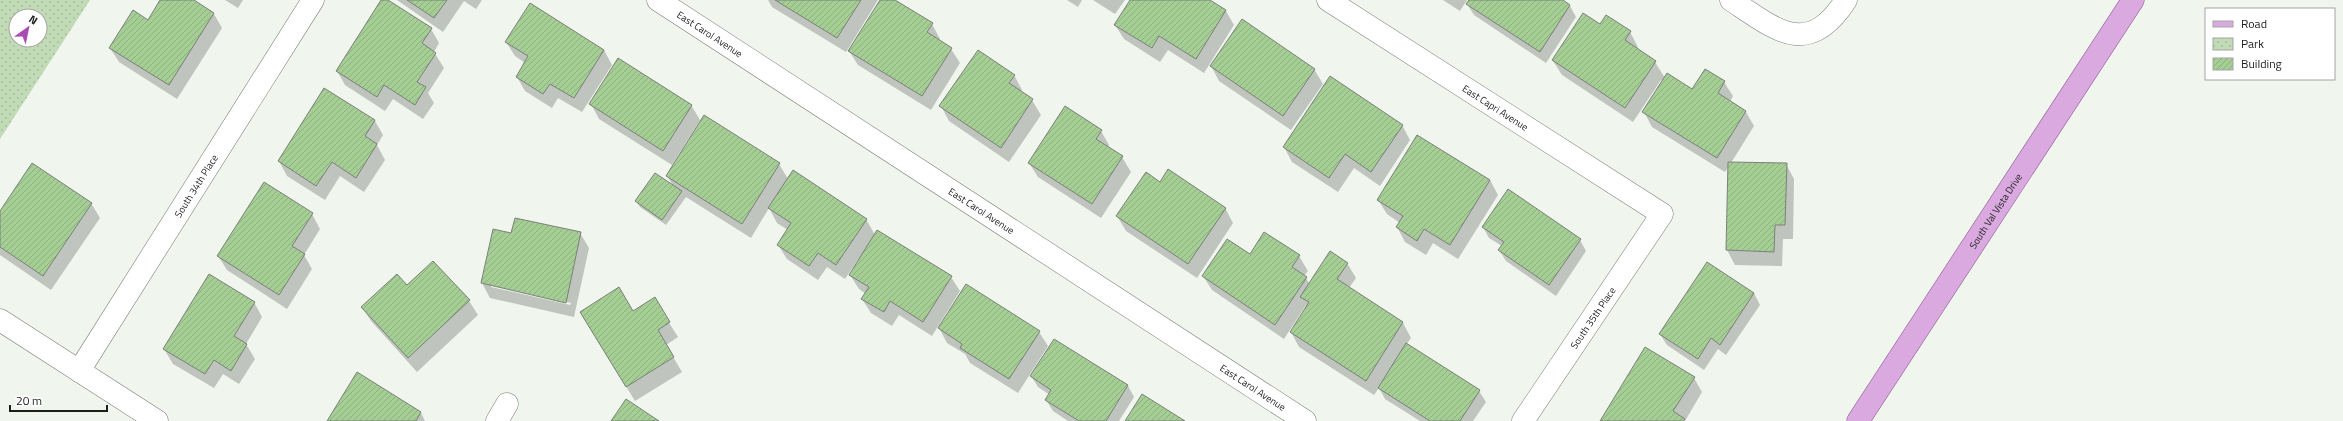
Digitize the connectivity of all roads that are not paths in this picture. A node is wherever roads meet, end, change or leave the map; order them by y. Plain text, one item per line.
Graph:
1 (313, 0) edge
2 (658, 0) edge
3 (1328, 0) edge
4 (1731, 0) edge
5 (1846, 0) edge
6 (2133, 0) edge
7 (1662, 214) joint
8 (0, 320) edge
9 (79, 371) junction
10 (157, 421) edge
11 (1305, 421) edge
12 (1523, 421) edge
13 (1858, 421) edge

1 - 9 street, South 34th Place
2 - 11 street, East Carol Avenue
3 - 7 street, East Capri Avenue
4 - 5 street
6 - 13 main road, South Val Vista Drive
7 - 12 street, South 35th Place
8 - 9 street
9 - 10 street

